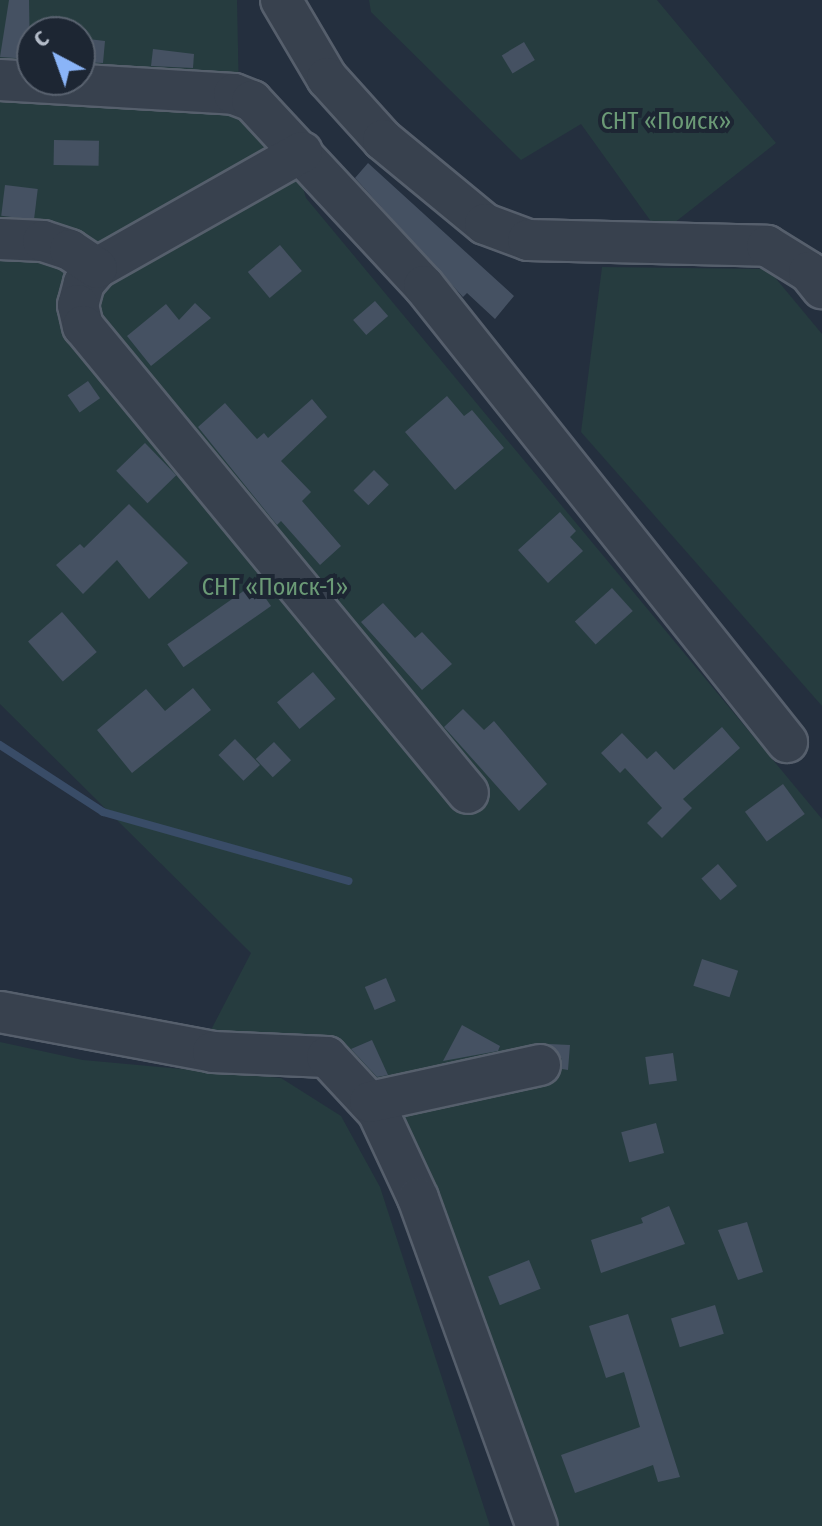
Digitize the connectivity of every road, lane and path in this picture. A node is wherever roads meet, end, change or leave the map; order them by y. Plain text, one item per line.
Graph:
1 (281, 0) edge
2 (0, 80) edge
3 (302, 152) junction
4 (0, 239) edge
5 (97, 268) junction
6 (822, 288) edge
7 (787, 742) dead end
8 (468, 793) dead end
9 (0, 1012) edge
10 (540, 1065) dead end
11 (370, 1102) junction
12 (537, 1526) edge

1 - 6 street
2 - 3 street
3 - 5 street
3 - 7 street
4 - 5 street
5 - 8 street
9 - 11 street
10 - 11 street
11 - 12 street

